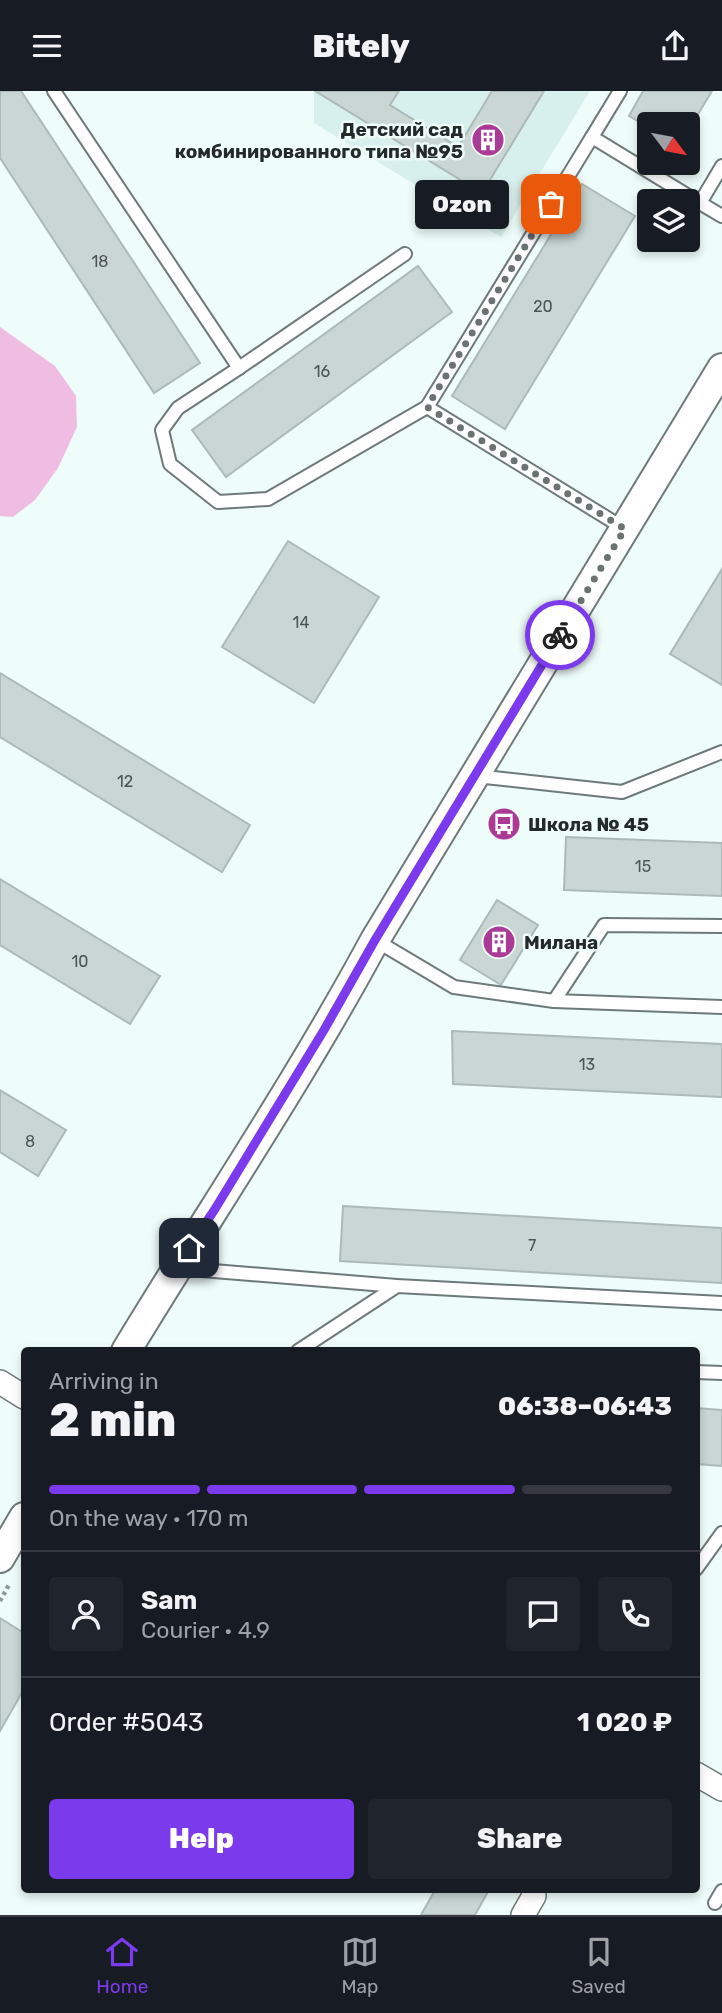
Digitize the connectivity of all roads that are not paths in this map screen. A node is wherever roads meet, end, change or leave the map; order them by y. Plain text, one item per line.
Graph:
1 (54, 91) edge
2 (620, 91) edge
3 (592, 137) junction
4 (722, 166) edge
5 (677, 189) edge
6 (700, 203) joint
7 (722, 216) edge
8 (405, 254) dead end
9 (239, 368) junction
10 (722, 368) edge
11 (427, 407) junction
12 (625, 529) junction
13 (722, 751) edge
14 (474, 776) junction
15 (722, 926) edge
16 (375, 940) junction
17 (554, 1001) junction
18 (722, 1007) edge
19 (176, 1268) junction
20 (397, 1286) junction
21 (722, 1303) edge
22 (128, 1347) edge
23 (304, 1347) edge
24 (700, 1372) edge
25 (722, 1373) edge
26 (0, 1382) edge
27 (21, 1395) edge
28 (21, 1522) edge
29 (722, 1533) edge
30 (0, 1557) edge
31 (700, 1563) edge
32 (700, 1776) edge
33 (722, 1789) edge
34 (534, 1893) edge
35 (523, 1915) edge

1 - 9 lane
2 - 3 lane
3 - 5 lane
3 - 11 lane
4 - 6 lane
6 - 7 lane
8 - 9 lane
9 - 11 lane
10 - 12 street
11 - 12 lane
12 - 14 street
13 - 14 lane
14 - 16 street
15 - 17 lane
16 - 17 lane
16 - 19 street
17 - 18 lane
19 - 20 lane
19 - 22 street
20 - 21 lane
20 - 23 lane
24 - 25 lane
26 - 27 street
28 - 30 street
29 - 31 lane
32 - 33 street
34 - 35 street

